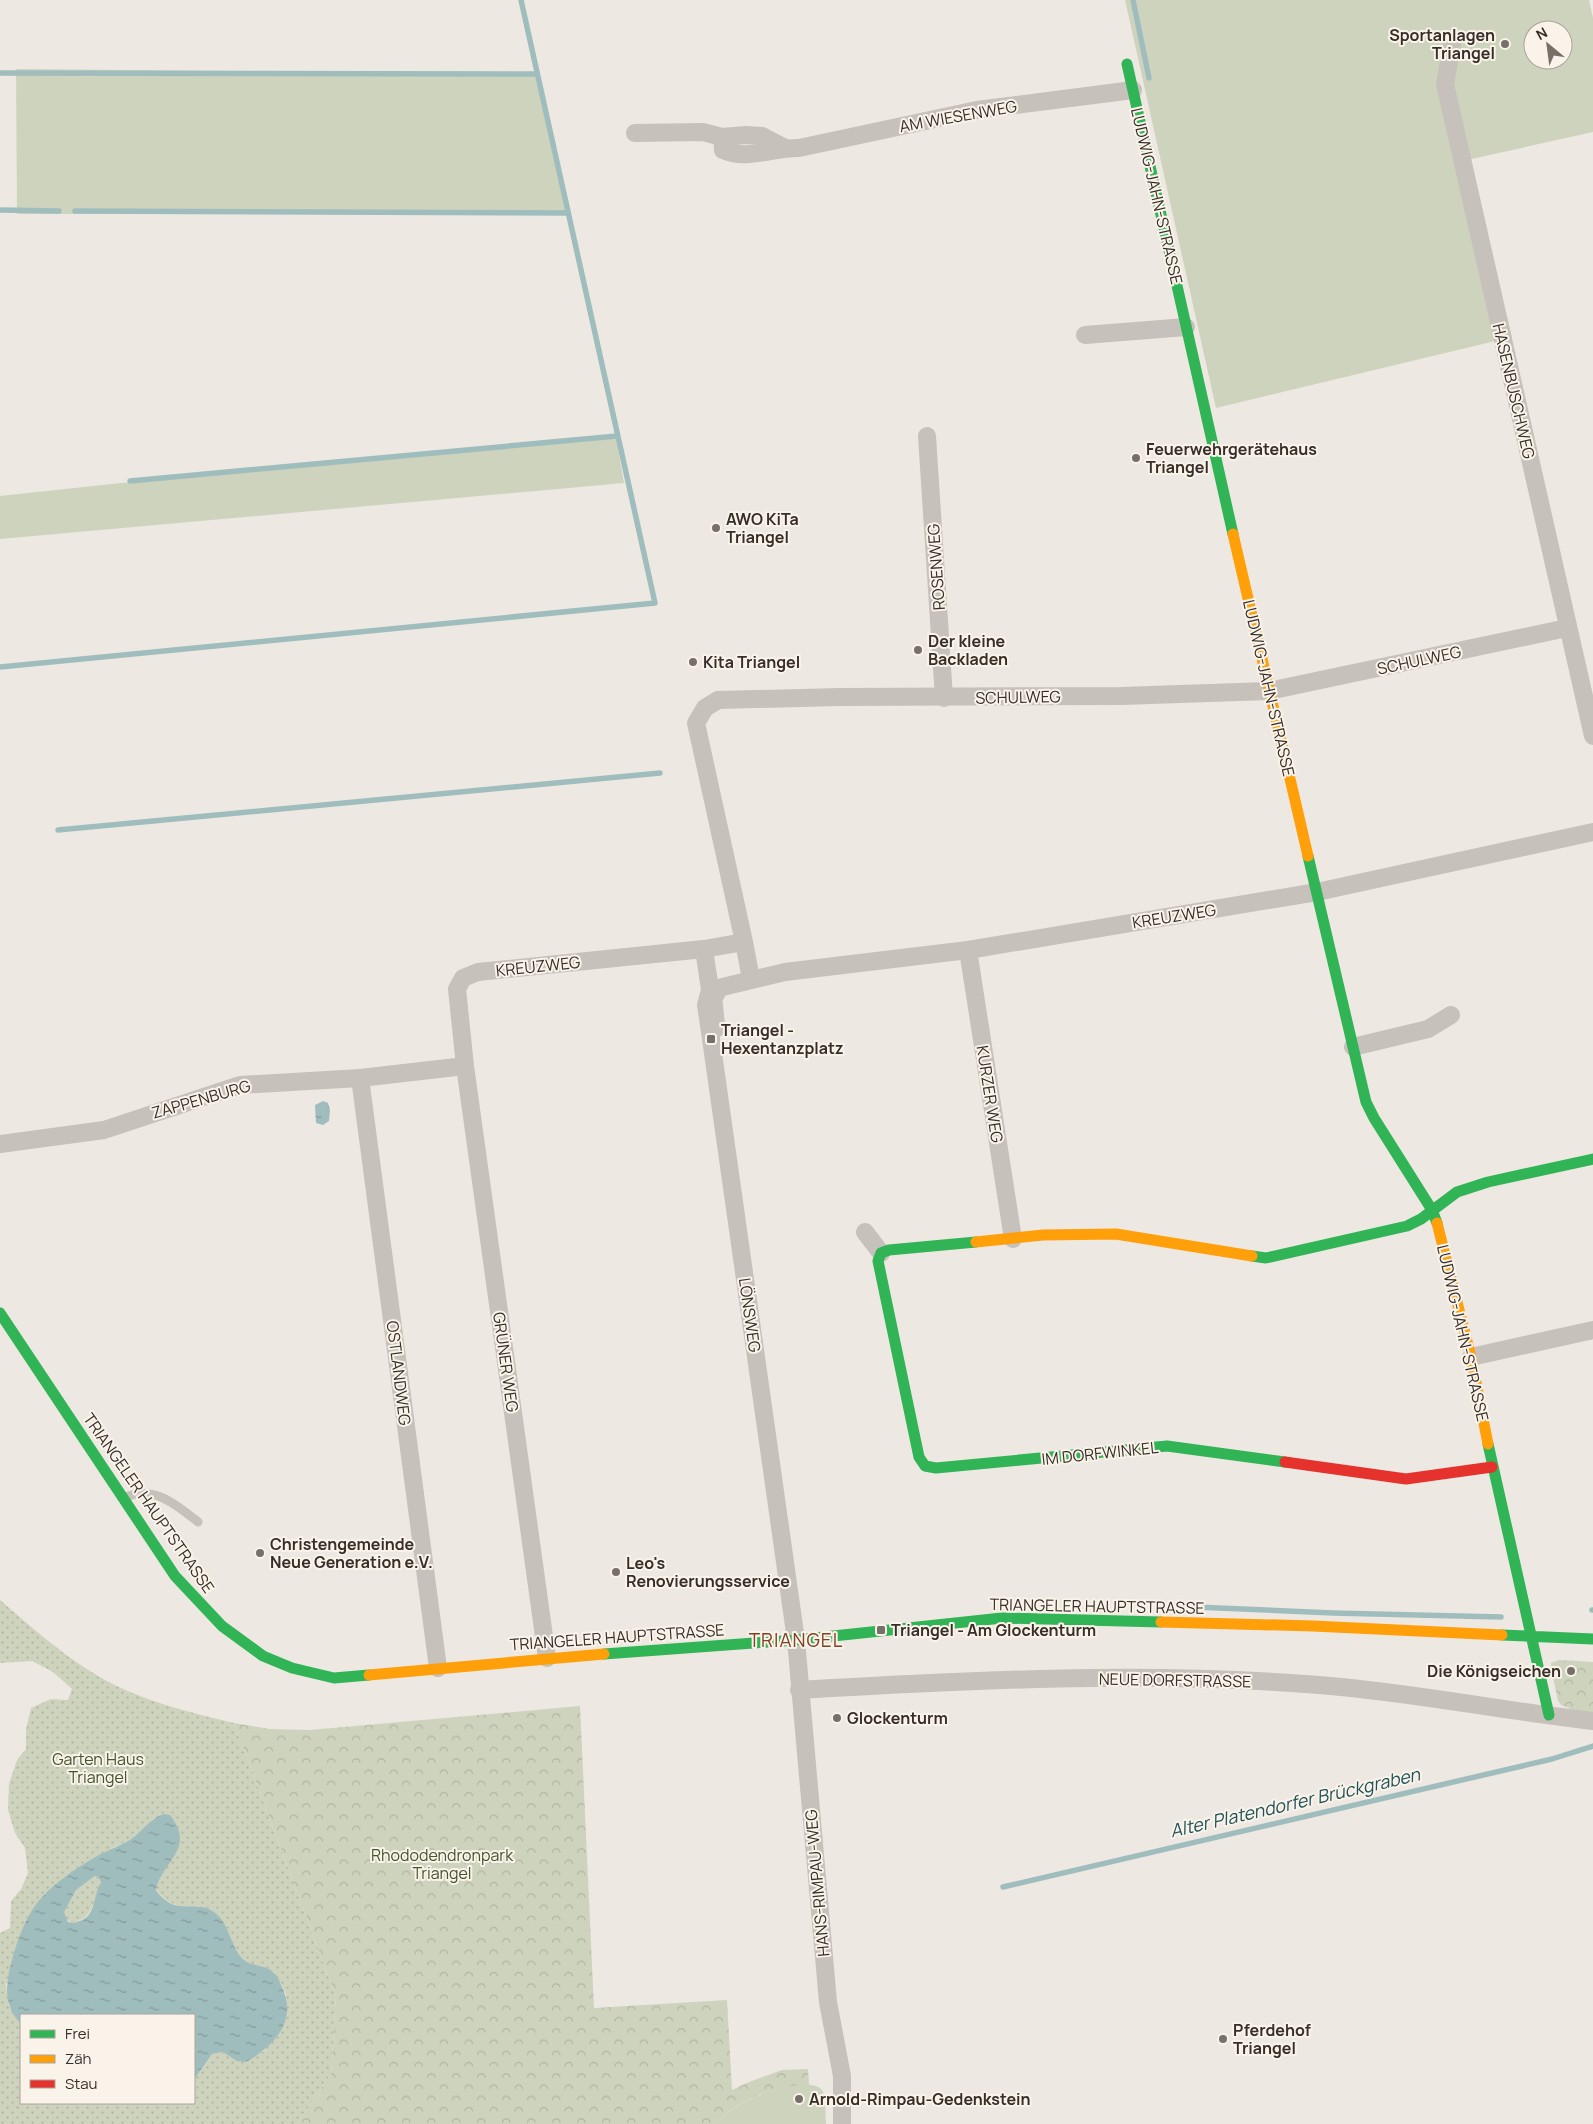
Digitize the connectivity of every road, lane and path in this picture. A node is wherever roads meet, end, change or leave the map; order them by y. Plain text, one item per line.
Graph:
1 (1452, 45) dead end
2 (1128, 64) dead end
3 (1133, 90) junction
4 (635, 133) dead end
5 (1186, 327) junction
6 (1086, 335) dead end
7 (927, 436) dead end
8 (1568, 628) junction
9 (1269, 691) junction
10 (944, 698) junction
11 (1593, 736) edge
12 (1593, 832) edge
13 (1317, 892) junction
14 (744, 942) junction
15 (704, 949) junction
16 (968, 950) junction
17 (751, 979) junction
18 (717, 989) junction
19 (1451, 1015) dead end
20 (1353, 1047) junction
21 (465, 1066) junction
22 (360, 1078) junction
23 (0, 1144) edge
24 (1593, 1159) edge
25 (1432, 1210) junction
26 (865, 1232) dead end
27 (1013, 1238) junction
28 (881, 1253) junction
29 (0, 1313) edge
30 (1593, 1330) edge
31 (1471, 1357) junction
32 (1492, 1467) junction
33 (123, 1498) junction
34 (198, 1522) dead end
35 (1531, 1635) junction
36 (1593, 1639) edge
37 (796, 1640) junction
38 (547, 1658) junction
39 (438, 1668) junction
40 (799, 1690) junction
41 (1549, 1715) junction
42 (1593, 1722) edge
43 (842, 2124) edge

1 - 8 street, HASENBUSCHWEG
2 - 3 street, LUDWIG-JAHN-STRASSE
3 - 4 street, AM WIESENWEG
3 - 5 street, LUDWIG-JAHN-STRASSE
5 - 6 street
5 - 9 street, LUDWIG-JAHN-STRASSE
7 - 10 street, ROSENWEG
8 - 9 street, SCHULWEG
8 - 11 street, HASENBUSCHWEG
9 - 10 street, SCHULWEG
9 - 13 street, LUDWIG-JAHN-STRASSE
10 - 14 street, SCHULWEG
12 - 13 street, KREUZWEG
13 - 16 street, KREUZWEG
13 - 20 street, LUDWIG-JAHN-STRASSE
14 - 15 street, KREUZWEG
14 - 17 street, SCHULWEG
15 - 18 street, LÖNSWEG
15 - 21 street, KREUZWEG
16 - 17 street, KREUZWEG
16 - 27 street, KURZER WEG
17 - 18 street, KREUZWEG
18 - 37 street, LÖNSWEG
19 - 20 street
20 - 25 street, LUDWIG-JAHN-STRASSE
21 - 22 street, ZAPPENBURG
21 - 38 street, GRÜNER WEG
22 - 23 street, ZAPPENBURG
22 - 39 street, OSTLANDWEG
24 - 25 street
25 - 27 street
25 - 31 street, LUDWIG-JAHN-STRASSE
26 - 28 street
27 - 28 street
28 - 32 street, IM DORFWINKEL
29 - 33 street, TRIANGELER HAUPTSTRASSE
30 - 31 street
31 - 32 street, LUDWIG-JAHN-STRASSE
32 - 35 street, LUDWIG-JAHN-STRASSE
33 - 34 lane
33 - 39 street, TRIANGELER HAUPTSTRASSE
35 - 36 street, TRIANGELER HAUPTSTRASSE
35 - 37 street, TRIANGELER HAUPTSTRASSE
35 - 41 street
37 - 38 street, TRIANGELER HAUPTSTRASSE
37 - 40 street, HANS-RIMPAU-WEG
38 - 39 street, TRIANGELER HAUPTSTRASSE
40 - 41 street, NEUE DORFSTRASSE
40 - 43 street, HANS-RIMPAU-WEG
41 - 42 street, NEUE DORFSTRASSE

